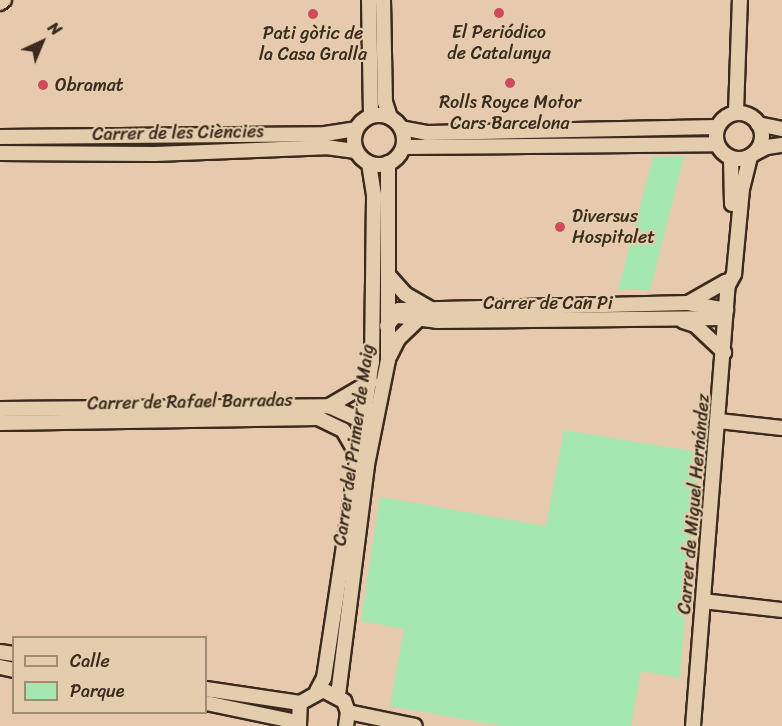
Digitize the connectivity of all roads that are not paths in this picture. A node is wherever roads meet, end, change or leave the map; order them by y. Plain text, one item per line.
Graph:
1 (4, 0) edge
2 (369, 0) edge
3 (383, 0) edge
4 (740, 0) edge
5 (0, 3) edge
6 (736, 112) junction
7 (371, 115) junction
8 (390, 117) junction
9 (758, 123) junction
10 (717, 127) junction
11 (401, 128) junction
12 (356, 129) junction
13 (782, 129) edge
14 (0, 137) edge
15 (717, 144) junction
16 (782, 145) edge
17 (404, 147) junction
18 (356, 151) junction
19 (0, 153) edge
20 (753, 155) junction
21 (731, 159) junction
22 (369, 163) junction
23 (388, 164) junction
24 (372, 272) junction
25 (388, 276) junction
26 (727, 284) junction
27 (688, 303) junction
28 (430, 309) junction
29 (390, 314) junction
30 (726, 314) junction
31 (419, 319) junction
32 (678, 319) junction
33 (724, 352) junction
34 (372, 356) junction
35 (387, 360) junction
36 (370, 382) junction
37 (329, 406) junction
38 (0, 409) edge
39 (719, 421) junction
40 (0, 423) edge
41 (363, 425) junction
42 (782, 428) edge
43 (363, 462) junction
44 (703, 601) junction
45 (782, 610) edge
46 (207, 689) edge
47 (317, 691) junction
48 (338, 695) junction
49 (207, 703) edge
50 (300, 703) junction
51 (347, 719) edge
52 (298, 724) edge
53 (415, 726) edge
54 (693, 726) edge

1 - 5 street
2 - 7 street
3 - 8 street
4 - 6 street
6 - 9 street
6 - 10 street
7 - 8 street
7 - 12 street
8 - 11 street
9 - 13 street
9 - 20 street
10 - 11 street
10 - 15 street
11 - 17 street
12 - 14 street, Carrer de les Ciències
12 - 18 street
15 - 17 street
15 - 21 street
16 - 20 street
17 - 23 street
18 - 19 street, Carrer de les Ciències
18 - 22 street
20 - 21 street
20 - 26 street, Carrer de Miguel Hernández
21 - 26 street, Carrer de Miguel Hernández
22 - 23 street
22 - 24 street, Carrer del Primer de Maig
23 - 25 street, Carrer del Primer de Maig
24 - 29 street
24 - 34 street, Carrer del Primer de Maig
25 - 28 street
25 - 29 street, Carrer del Primer de Maig
26 - 27 street, Carrer de Can Pi
26 - 30 street, Carrer de Miguel Hernández
27 - 28 street, Carrer de Can Pi
27 - 30 street, Carrer de Can Pi
28 - 29 street, Carrer de Can Pi
29 - 31 street, Carrer de Can Pi
29 - 34 street
29 - 35 street, Carrer del Primer de Maig
30 - 32 street, Carrer de Can Pi
30 - 33 street, Carrer de Miguel Hernández
31 - 32 street, Carrer de Can Pi
31 - 35 street
32 - 33 street, Carrer de Can Pi
33 - 39 street, Carrer de Miguel Hernández
34 - 36 street, Carrer del Primer de Maig
35 - 43 street, Carrer del Primer de Maig
36 - 37 street, Carrer de Rafael Barradas
36 - 41 street, Carrer del Primer de Maig
37 - 38 street, Carrer de Rafael Barradas
37 - 41 street, Carrer de Rafael Barradas
39 - 42 street
39 - 44 street, Carrer de Miguel Hernández
40 - 43 street, Carrer de Rafael Barradas
41 - 43 street, Carrer del Primer de Maig
43 - 47 street, Carrer del Primer de Maig
43 - 48 street, Carrer del Primer de Maig
44 - 45 street
44 - 54 street, Carrer de Miguel Hernández
46 - 50 street
47 - 48 street
47 - 50 street
48 - 51 street
49 - 52 street
50 - 52 street
51 - 53 street

